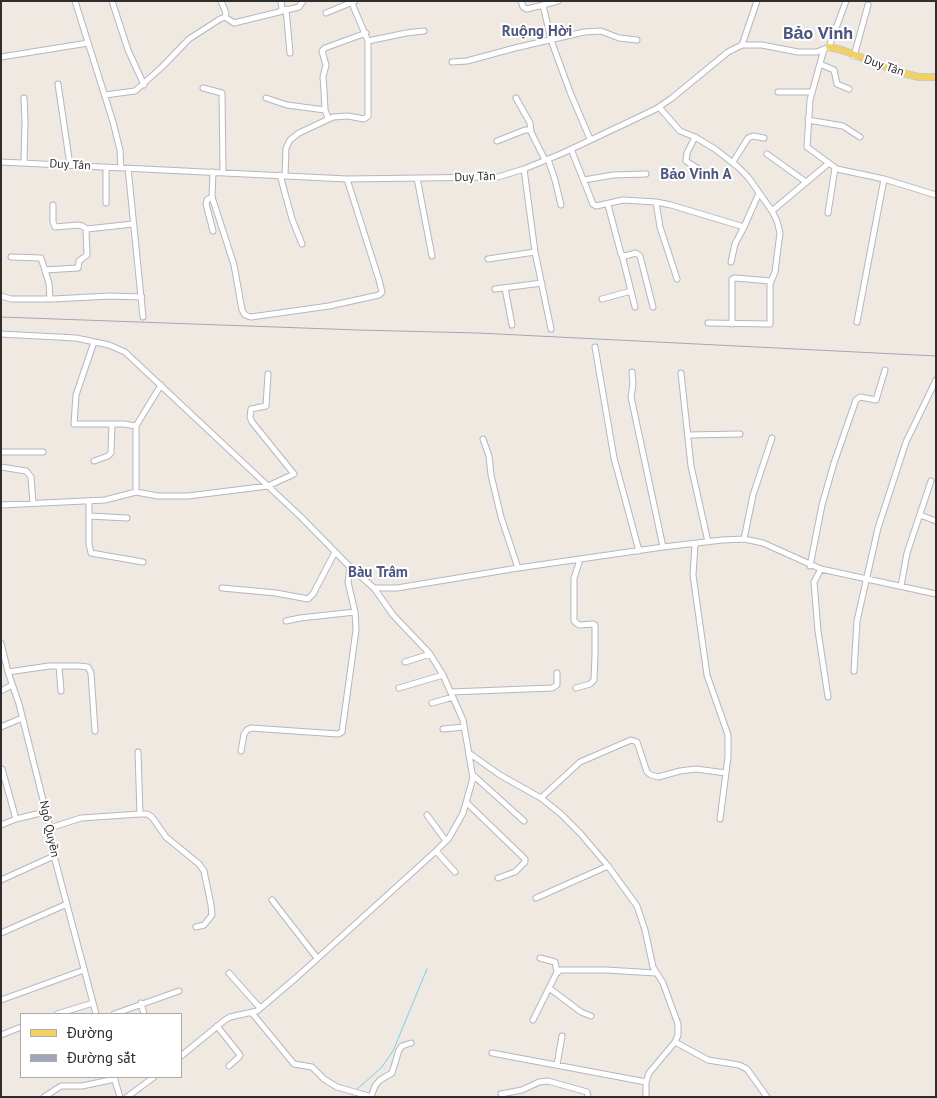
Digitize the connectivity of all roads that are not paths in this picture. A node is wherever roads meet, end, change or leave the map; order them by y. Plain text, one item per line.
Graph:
1 (75, 1) edge
2 (112, 1) edge
3 (221, 1) edge
4 (280, 1) edge
5 (303, 1) edge
6 (521, 1) edge
7 (558, 1) edge
8 (757, 1) edge
9 (846, 1) edge
10 (352, 2) edge
11 (543, 5) junction
12 (868, 5) dead end
13 (284, 9) junction
14 (326, 13) dead end
15 (225, 17) junction
16 (424, 31) dead end
17 (366, 33) junction
18 (551, 40) junction
19 (637, 40) dead end
20 (368, 41) junction
21 (88, 43) junction
22 (742, 45) junction
23 (826, 48) junction
24 (290, 53) dead end
25 (854, 56) junction
26 (1, 57) edge
27 (452, 62) dead end
28 (820, 64) junction
29 (936, 77) edge
30 (58, 84) dead end
31 (144, 84) junction
32 (203, 88) dead end
33 (849, 89) dead end
34 (778, 92) dead end
35 (811, 92) junction
36 (105, 95) junction
37 (24, 98) dead end
38 (266, 98) dead end
39 (516, 98) dead end
40 (659, 107) junction
41 (325, 110) junction
42 (328, 118) junction
43 (808, 120) junction
44 (531, 130) junction
45 (695, 137) junction
46 (860, 137) dead end
47 (764, 138) dead end
48 (590, 139) junction
49 (497, 141) dead end
50 (571, 149) junction
51 (767, 154) dead end
52 (546, 159) junction
53 (1, 162) edge
54 (733, 162) junction
55 (24, 163) junction
56 (829, 163) junction
57 (70, 165) junction
58 (106, 167) junction
59 (121, 168) junction
60 (128, 168) junction
61 (835, 168) junction
62 (524, 170) junction
63 (213, 172) junction
64 (223, 172) junction
65 (705, 173) dead end
66 (646, 174) dead end
67 (282, 175) junction
68 (417, 178) junction
69 (347, 179) junction
70 (884, 179) junction
71 (584, 180) junction
72 (806, 182) junction
73 (760, 193) junction
74 (936, 195) edge
75 (212, 197) junction
76 (656, 202) junction
77 (106, 203) dead end
78 (608, 204) junction
79 (53, 205) dead end
80 (561, 205) dead end
81 (772, 211) junction
82 (828, 213) dead end
83 (133, 224) junction
84 (744, 227) junction
85 (87, 229) junction
86 (214, 231) dead end
87 (302, 244) dead end
88 (536, 252) junction
89 (622, 255) junction
90 (432, 256) dead end
91 (12, 257) dead end
92 (488, 258) dead end
93 (731, 262) dead end
94 (45, 270) junction
95 (677, 279) dead end
96 (771, 281) junction
97 (542, 283) junction
98 (505, 288) junction
99 (494, 289) dead end
100 (631, 291) junction
101 (1, 296) edge
102 (142, 297) junction
103 (602, 298) dead end
104 (50, 299) junction
105 (653, 306) dead end
106 (635, 307) dead end
107 (143, 317) dead end
108 (857, 322) dead end
109 (708, 323) dead end
110 (732, 324) junction
111 (512, 325) dead end
112 (551, 329) dead end
113 (1, 334) edge
114 (94, 342) junction
115 (595, 347) dead end
116 (885, 370) dead end
117 (632, 372) dead end
118 (268, 374) dead end
119 (680, 374) dead end
120 (936, 380) edge
121 (161, 385) junction
122 (112, 424) junction
123 (136, 426) junction
124 (740, 434) dead end
125 (688, 435) junction
126 (772, 438) dead end
127 (483, 439) dead end
128 (1, 452) edge
129 (43, 452) dead end
130 (94, 461) dead end
131 (1, 467) edge
132 (931, 481) dead end
133 (268, 486) junction
134 (136, 492) junction
135 (89, 501) junction
136 (33, 503) junction
137 (1, 506) edge
138 (920, 515) junction
139 (89, 516) junction
140 (127, 518) dead end
141 (936, 521) edge
142 (744, 539) junction
143 (708, 542) junction
144 (695, 544) junction
145 (664, 547) junction
146 (640, 551) junction
147 (335, 552) junction
148 (580, 560) junction
149 (143, 562) dead end
150 (810, 566) junction
151 (350, 567) junction
152 (518, 568) junction
153 (821, 569) junction
154 (866, 579) junction
155 (901, 586) junction
156 (222, 588) dead end
157 (374, 588) junction
158 (936, 594) edge
159 (355, 612) junction
160 (286, 621) dead end
161 (1, 644) edge
162 (430, 654) junction
163 (405, 662) dead end
164 (59, 666) junction
165 (8, 672) junction
166 (854, 672) dead end
167 (557, 673) dead end
168 (443, 675) junction
169 (12, 685) junction
170 (399, 688) dead end
171 (576, 688) dead end
172 (1, 691) edge
173 (61, 691) dead end
174 (452, 695) junction
175 (828, 697) dead end
176 (432, 703) dead end
177 (22, 718) junction
178 (1, 727) edge
179 (464, 727) junction
180 (443, 729) dead end
181 (95, 731) dead end
182 (241, 751) dead end
183 (138, 752) dead end
184 (468, 753) junction
185 (2, 769) edge
186 (726, 773) junction
187 (472, 775) junction
188 (541, 798) junction
189 (467, 803) junction
190 (45, 812) junction
191 (140, 814) junction
192 (428, 815) dead end
193 (16, 819) junction
194 (720, 819) dead end
195 (524, 821) dead end
196 (1, 825) edge
197 (50, 828) junction
198 (446, 841) junction
199 (436, 851) junction
200 (54, 856) junction
201 (608, 866) junction
202 (455, 872) dead end
203 (498, 878) dead end
204 (1, 880) edge
205 (536, 898) dead end
206 (272, 900) dead end
207 (67, 904) junction
208 (196, 927) dead end
209 (1, 933) edge
210 (318, 958) junction
211 (540, 958) dead end
212 (84, 970) junction
213 (557, 972) junction
214 (229, 973) dead end
215 (656, 973) junction
216 (549, 988) junction
217 (179, 991) dead end
218 (1, 1000) edge
219 (93, 1003) junction
220 (141, 1004) junction
221 (260, 1008) junction
222 (60, 1013) edge
223 (96, 1013) edge
224 (117, 1013) edge
225 (144, 1013) edge
226 (252, 1013) junction
227 (591, 1016) dead end
228 (533, 1020) dead end
229 (217, 1026) junction
230 (20, 1027) edge
231 (1, 1035) edge
232 (562, 1036) dead end
233 (675, 1042) junction
234 (411, 1043) dead end
235 (492, 1054) dead end
236 (182, 1055) edge
237 (557, 1065) junction
238 (230, 1066) dead end
239 (114, 1078) edge
240 (153, 1078) edge
241 (646, 1082) junction
242 (501, 1094) dead end
243 (44, 1097) edge
244 (120, 1097) edge
245 (127, 1097) edge
246 (371, 1097) edge
247 (588, 1097) edge
248 (646, 1097) edge
249 (767, 1097) edge

1 - 21 street
2 - 31 street
3 - 15 street
4 - 13 street
5 - 13 street
6 - 11 street
7 - 11 street
8 - 22 street
9 - 23 street
10 - 14 street
10 - 17 street
11 - 18 street
12 - 25 street
13 - 15 street
13 - 24 street
15 - 31 street
16 - 20 street
17 - 20 street
17 - 41 street
18 - 19 street
18 - 27 street
18 - 48 street
20 - 42 street
21 - 26 street
21 - 36 street
22 - 23 street, Duy Tân
22 - 40 street, Duy Tân
23 - 25 main road, Duy Tân
23 - 28 street
25 - 29 main road, Duy Tân
28 - 33 street
28 - 35 street
30 - 57 street
31 - 36 street
32 - 64 street
34 - 35 street
35 - 43 street
36 - 59 street
37 - 55 street
38 - 41 street
39 - 44 street
40 - 45 street
40 - 48 street, Duy Tân
41 - 42 street
42 - 67 street
43 - 46 street
43 - 56 street
44 - 49 street
44 - 52 street
45 - 54 street
45 - 65 street
47 - 54 street
48 - 50 street, Duy Tân
50 - 52 street, Duy Tân
50 - 71 street
51 - 72 street
52 - 62 street, Duy Tân
52 - 80 street
53 - 55 street, Duy Tân
54 - 73 street
55 - 57 street, Duy Tân
56 - 61 street
56 - 72 street
57 - 58 street, Duy Tân
58 - 59 street, Duy Tân
58 - 77 street
59 - 60 street, Duy Tân
60 - 63 street, Duy Tân
60 - 83 street
61 - 70 street
61 - 82 street
62 - 68 street, Duy Tân
62 - 88 street
63 - 64 street, Duy Tân
63 - 75 street
64 - 67 street, Duy Tân
66 - 71 street
67 - 69 street, Duy Tân
67 - 87 street
68 - 69 street, Duy Tân
68 - 90 street
69 - 75 street
70 - 74 street
70 - 108 street
71 - 78 street
72 - 81 street
73 - 81 street
73 - 84 street
75 - 86 street
76 - 78 street
76 - 84 street
76 - 95 street
78 - 89 street
79 - 85 street
81 - 96 street
83 - 85 street
83 - 102 street
84 - 93 street
85 - 94 street
88 - 92 street
88 - 97 street
89 - 100 street
89 - 105 street
91 - 94 street
94 - 104 street
96 - 110 street
96 - 110 street
97 - 98 street
97 - 112 street
98 - 99 street
98 - 111 street
100 - 103 street
100 - 106 street
101 - 104 street
102 - 104 street
102 - 107 street
109 - 110 street
113 - 114 street
114 - 121 street
114 - 122 street
115 - 146 street
116 - 150 street
117 - 145 street
118 - 133 street
119 - 125 street
120 - 154 street
121 - 123 street
121 - 133 street
122 - 123 street
122 - 130 street
123 - 134 street
124 - 125 street
125 - 143 street
126 - 142 street
127 - 152 street
128 - 129 street
131 - 136 street
132 - 138 street
133 - 134 street
133 - 147 street
134 - 135 street
135 - 136 street
135 - 139 street
136 - 137 street
138 - 141 street
138 - 155 street
139 - 140 street
139 - 149 street
142 - 143 street
142 - 150 street
143 - 144 street
144 - 145 street
144 - 186 street
145 - 146 street
146 - 148 street
147 - 151 street
147 - 156 street
148 - 152 street
148 - 171 street
150 - 153 street
151 - 157 street
151 - 159 street
152 - 157 street
153 - 154 street
153 - 175 street
154 - 155 street
154 - 166 street
155 - 158 street
157 - 162 street
159 - 160 street
159 - 182 street
161 - 165 street, Ngô Quyền
162 - 163 street
162 - 168 street
164 - 165 street
164 - 173 street
164 - 181 street
165 - 169 street, Ngô Quyền
167 - 174 street
168 - 170 street
168 - 174 street
169 - 172 street
169 - 177 street, Ngô Quyền
174 - 176 street
174 - 179 street
177 - 178 street
177 - 190 street, Ngô Quyền
179 - 180 street
179 - 184 street
183 - 191 street
184 - 187 street
184 - 188 street
185 - 193 street
186 - 188 street
186 - 194 street
187 - 189 street
187 - 195 street
188 - 201 street
189 - 198 street
189 - 203 street
190 - 193 street
190 - 197 street, Ngô Quyền
191 - 197 street
191 - 208 street
192 - 198 street
193 - 196 street
197 - 200 street, Ngô Quyền
198 - 199 street
199 - 202 street
199 - 210 street
200 - 204 street
200 - 207 street, Ngô Quyền
201 - 205 street
201 - 215 street
206 - 210 street
207 - 209 street
207 - 212 street, Ngô Quyền
210 - 221 street
211 - 213 street
212 - 218 street
212 - 219 street, Ngô Quyền
213 - 215 street
213 - 216 street
214 - 221 street
215 - 233 street
216 - 227 street
216 - 228 street
217 - 220 street
219 - 222 street
219 - 223 street, Ngô Quyền
220 - 224 street
220 - 225 street
221 - 226 street
226 - 229 street
226 - 246 street
229 - 236 street
229 - 238 street
230 - 231 street
232 - 237 street
233 - 241 street
233 - 249 street
234 - 246 street
235 - 237 street
237 - 241 street
239 - 243 street
239 - 244 street
240 - 245 street
241 - 248 street
242 - 247 street

